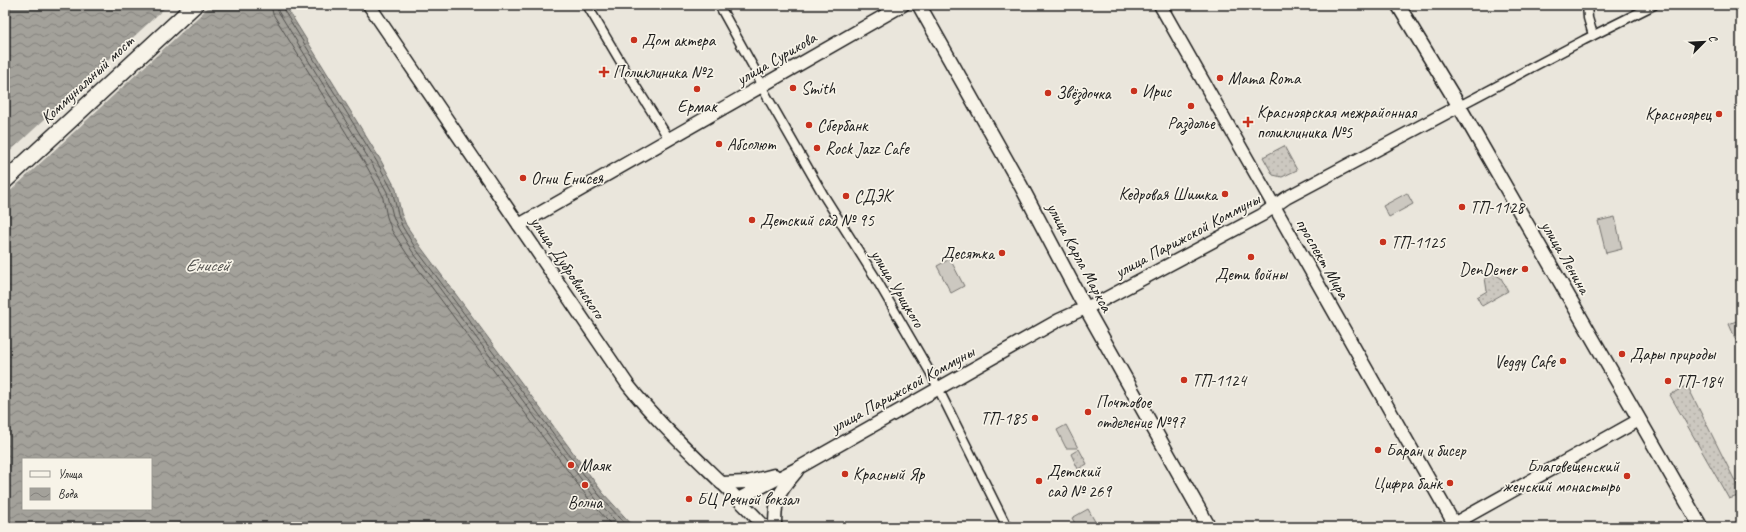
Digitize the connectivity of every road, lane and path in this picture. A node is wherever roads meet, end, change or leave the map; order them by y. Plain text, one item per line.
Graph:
1 (184, 5) edge
2 (195, 5) edge
3 (370, 5) edge
4 (587, 5) edge
5 (719, 5) edge
6 (903, 5) edge
7 (919, 5) edge
8 (1160, 5) edge
9 (1398, 5) edge
10 (1587, 5) edge
11 (1654, 5) edge
12 (1593, 35) junction
13 (761, 86) junction
14 (1459, 106) junction
15 (669, 139) junction
16 (5, 171) edge
17 (5, 181) edge
18 (1274, 207) junction
19 (519, 225) junction
20 (1086, 308) junction
21 (939, 388) junction
22 (1639, 420) junction
23 (800, 466) junction
24 (721, 483) junction
25 (738, 499) junction
26 (1452, 526) edge
27 (765, 527) edge
28 (775, 527) edge
29 (1007, 527) edge
30 (1209, 527) edge
31 (1701, 527) edge

1 - 16 highway, Коммунальный мост
2 - 17 highway, Коммунальный мост
3 - 19 main road, улица Дубровинского
4 - 15 street
5 - 13 street, улица Урицкого
6 - 13 main road, улица Сурикова
7 - 20 main road, улица Карла Маркса
8 - 18 main road, проспект Мира
9 - 14 main road, улица Ленина
10 - 12 street
11 - 12 street, улица Парижской Коммуны
12 - 14 street, улица Парижской Коммуны
13 - 15 main road, улица Сурикова
13 - 21 street, улица Урицкого
14 - 18 main road, улица Парижской Коммуны
14 - 22 main road, улица Ленина
15 - 19 main road, улица Сурикова
18 - 20 main road, улица Парижской Коммуны
18 - 26 main road, проспект Мира
19 - 24 main road, улица Дубровинского
20 - 21 main road, улица Парижской Коммуны
20 - 30 main road, улица Карла Маркса
21 - 23 main road, улица Парижской Коммуны
21 - 29 street, улица Урицкого
22 - 26 main road
22 - 31 main road, улица Ленина
23 - 24 main road
23 - 25 main road, улица Парижской Коммуны
23 - 28 main road
24 - 25 main road, улица Дубровинского
25 - 27 main road, улица Дубровинского

